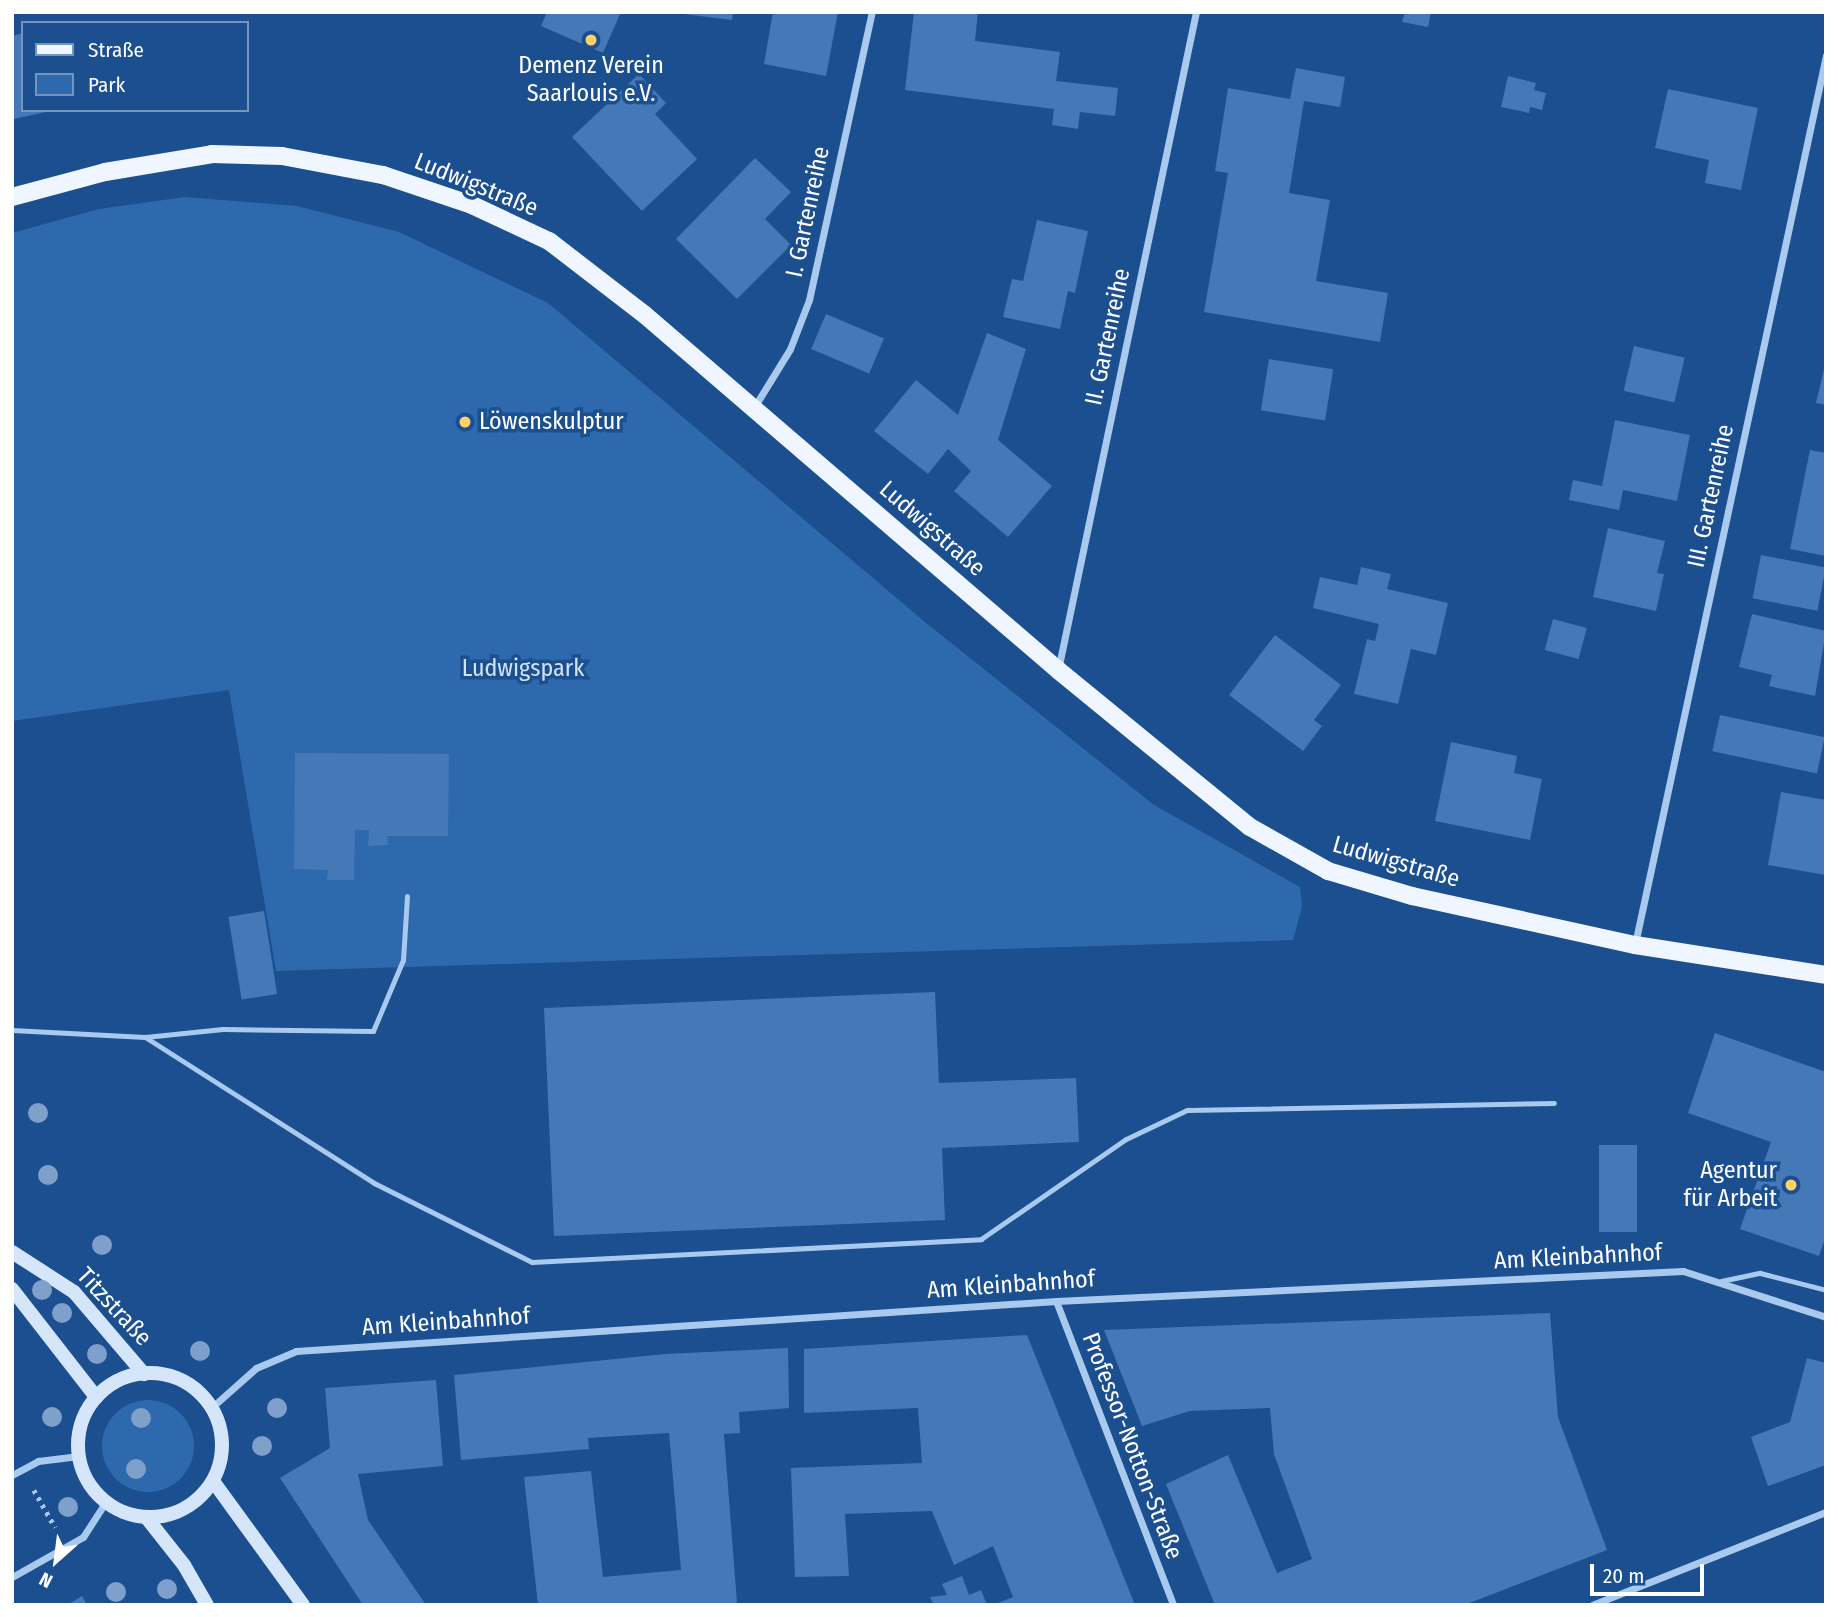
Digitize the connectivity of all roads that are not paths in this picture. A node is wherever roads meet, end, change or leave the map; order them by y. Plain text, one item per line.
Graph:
1 (872, 12) edge
2 (1196, 12) edge
3 (1826, 55) edge
4 (12, 197) edge
5 (753, 410) junction
6 (1058, 670) junction
7 (407, 896) dead end
8 (1635, 945) junction
9 (1826, 975) edge
10 (12, 1030) edge
11 (145, 1037) junction
12 (1554, 1102) dead end
13 (12, 1252) edge
14 (1721, 1281) junction
15 (12, 1289) edge
16 (1826, 1290) edge
17 (1056, 1301) junction
18 (1826, 1317) edge
19 (144, 1374) junction
20 (96, 1397) junction
21 (211, 1408) junction
22 (79, 1457) junction
23 (12, 1475) edge
24 (213, 1481) junction
25 (105, 1503) junction
26 (1826, 1512) edge
27 (146, 1517) junction
28 (12, 1577) edge
29 (207, 1605) edge
30 (303, 1605) edge
31 (1173, 1605) edge
32 (1592, 1605) edge

1 - 5 street, I. Gartenreihe
2 - 6 street, II. Gartenreihe
3 - 8 street, III. Gartenreihe
4 - 5 main road, Ludwigstraße
5 - 6 main road, Ludwigstraße
6 - 8 main road, Ludwigstraße
7 - 11 lane
8 - 9 main road, Ludwigstraße
10 - 11 lane
11 - 12 lane
13 - 19 street, Titzstraße
14 - 16 lane
14 - 17 street, Am Kleinbahnhof
14 - 18 street, Am Kleinbahnhof
15 - 20 street
17 - 21 street, Am Kleinbahnhof
17 - 31 street, Professor-Notton-Straße
19 - 20 street
19 - 21 street
20 - 22 street
21 - 24 street
22 - 23 street
22 - 25 street
24 - 27 street
24 - 30 street
25 - 27 street
25 - 28 street
26 - 32 street
27 - 29 street

